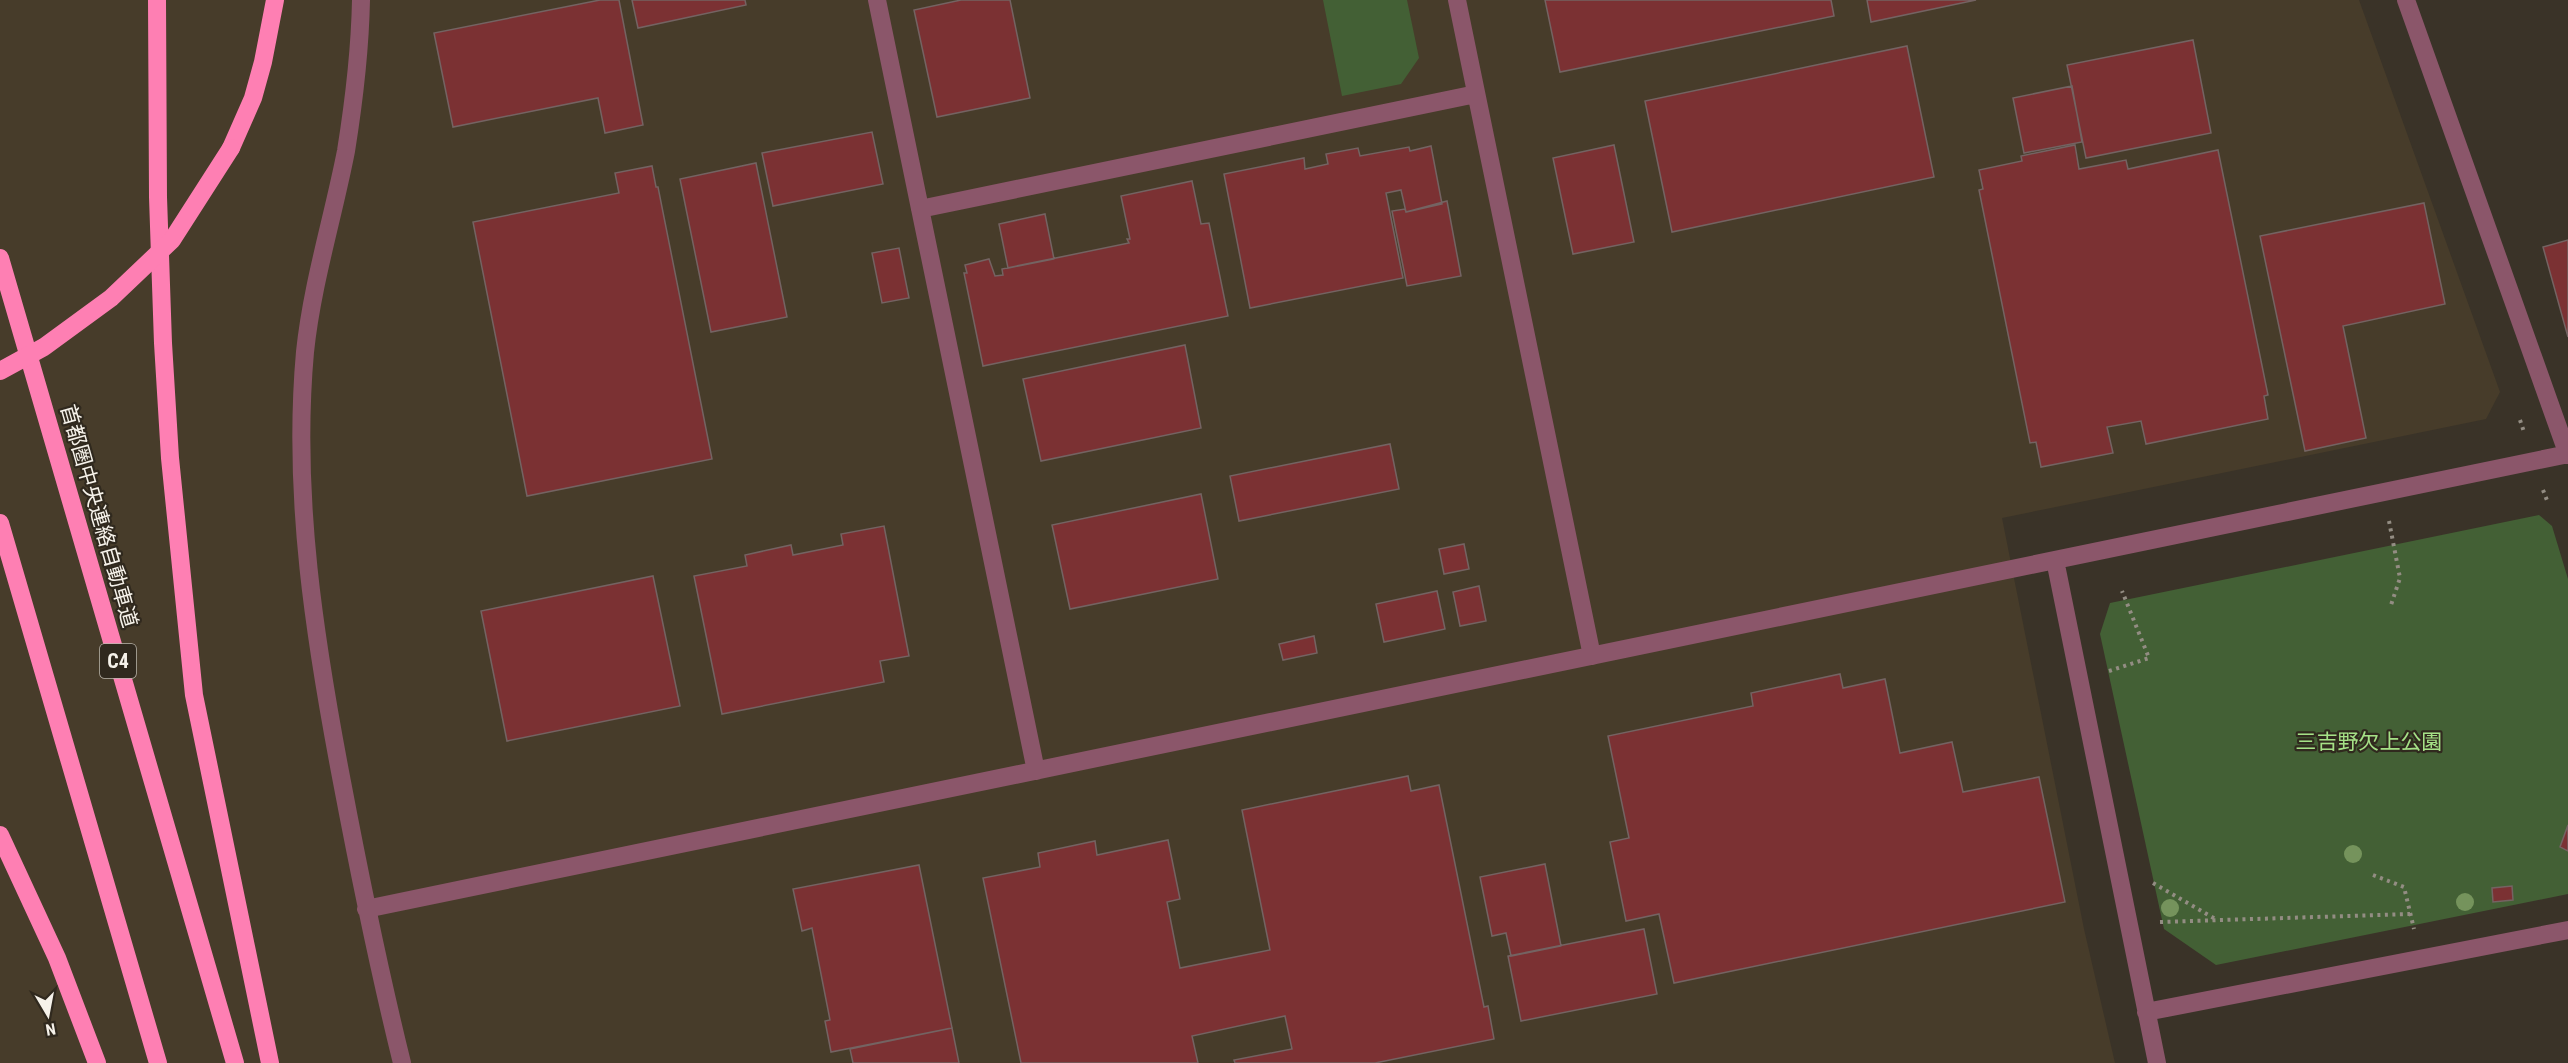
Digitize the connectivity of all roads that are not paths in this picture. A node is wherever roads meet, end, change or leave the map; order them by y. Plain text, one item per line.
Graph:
1 (157, 0) edge
2 (275, 0) edge
3 (361, 0) edge
4 (877, 0) edge
5 (1457, 0) edge
6 (2406, 0) edge
7 (1476, 94) junction
8 (920, 209) junction
9 (0, 258) edge
10 (0, 370) edge
11 (2568, 455) edge
12 (0, 523) edge
13 (2055, 560) junction
14 (1592, 656) junction
15 (1036, 771) junction
16 (0, 835) edge
17 (366, 909) junction
18 (2568, 930) edge
19 (2146, 1012) junction
20 (97, 1063) edge
21 (158, 1063) edge
22 (235, 1063) edge
23 (270, 1063) edge
24 (402, 1063) edge
25 (2157, 1063) edge

1 - 23 highway
2 - 10 highway, bridge
3 - 17 street
4 - 8 street
5 - 7 street
6 - 11 street
7 - 8 street
7 - 14 street
8 - 15 street
9 - 22 highway, 首都圏中央連絡自動車道 / C4
11 - 13 street
12 - 21 highway
13 - 14 street
13 - 19 street
14 - 15 street
15 - 17 street
16 - 20 highway
17 - 24 street
18 - 19 street
19 - 25 street

